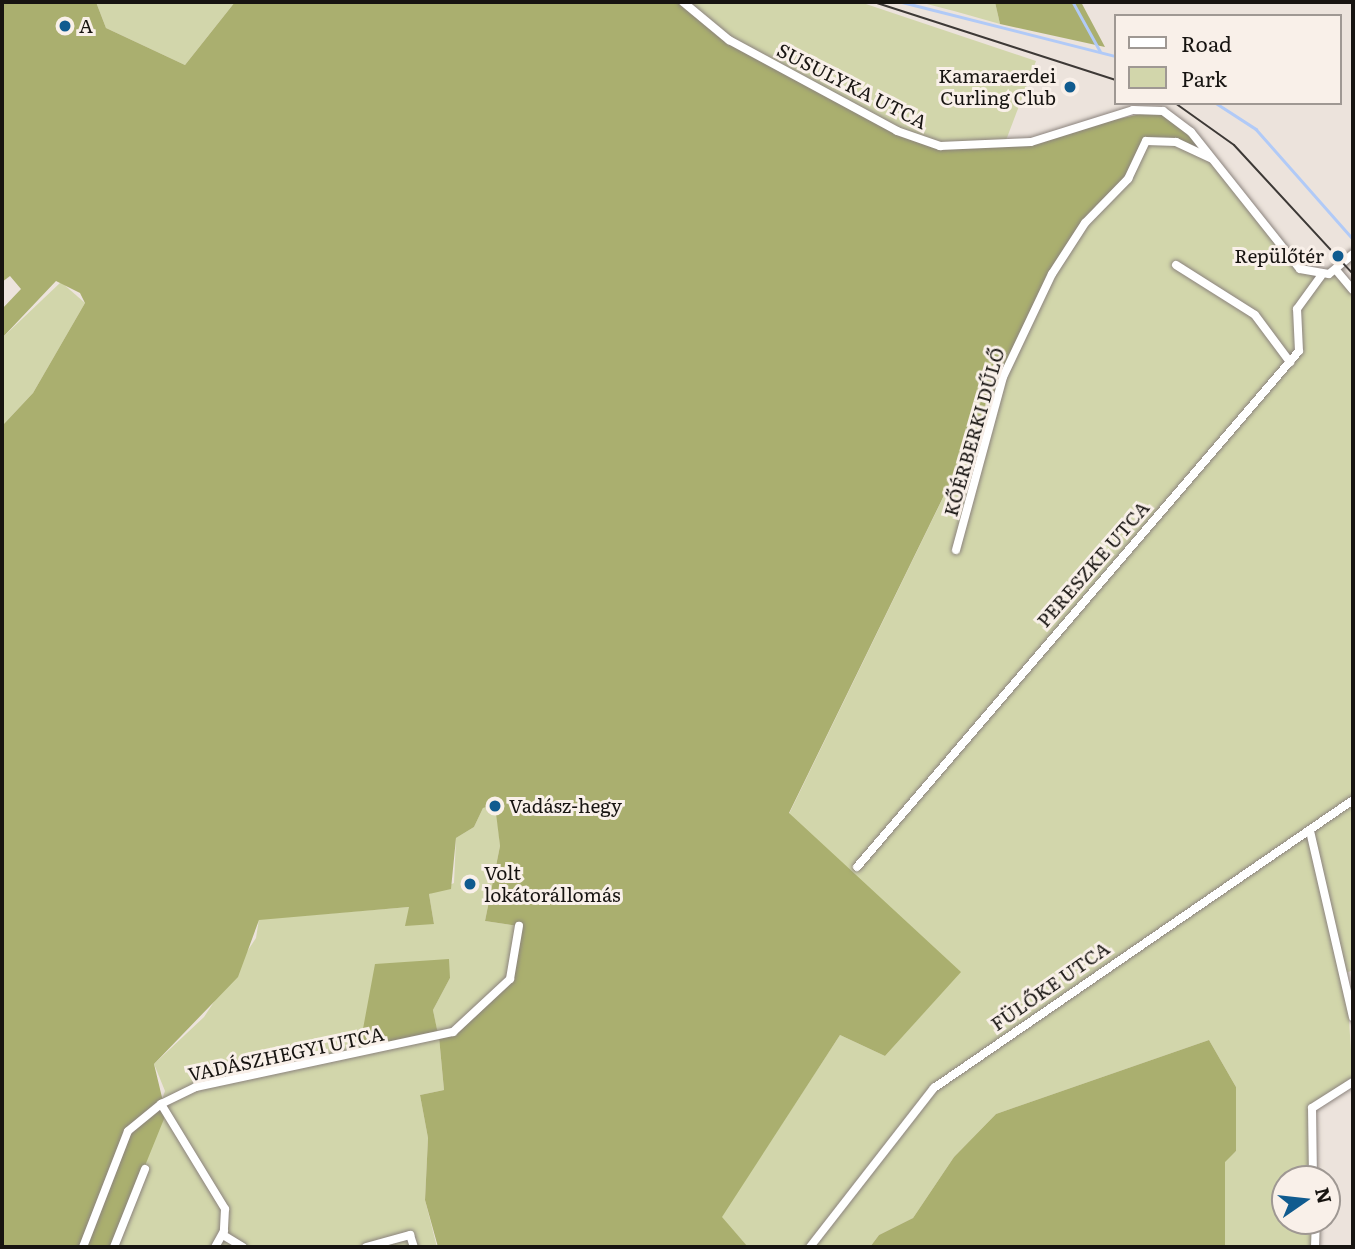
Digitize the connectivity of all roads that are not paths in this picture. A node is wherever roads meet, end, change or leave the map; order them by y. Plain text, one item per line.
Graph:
1 (682, 2) edge
2 (1213, 159) junction
3 (1353, 254) edge
4 (1176, 265) dead end
5 (1336, 270) junction
6 (1321, 276) junction
7 (1353, 290) edge
8 (1290, 362) junction
9 (956, 550) dead end
10 (1353, 800) edge
11 (1310, 831) junction
12 (857, 867) dead end
13 (519, 926) dead end
14 (1350, 971) edge
15 (1353, 1017) edge
16 (1353, 1082) edge
17 (160, 1104) junction
18 (1313, 1165) edge
19 (145, 1169) dead end
20 (223, 1235) junction
21 (83, 1247) edge
22 (114, 1247) edge
23 (215, 1247) edge
24 (243, 1247) edge
25 (366, 1247) edge
26 (414, 1247) edge
27 (810, 1247) edge

1 - 2 street, SUSULYKA UTCA
2 - 6 street, SUSULYKA UTCA
2 - 9 street, KŐÉRBERKI DŰLŐ
3 - 5 street
4 - 8 street
5 - 6 street
5 - 7 street
6 - 8 street, PERESZKE UTCA
8 - 12 street, PERESZKE UTCA
10 - 11 street, FÜLŐKE UTCA
11 - 14 street
11 - 27 street, FÜLŐKE UTCA
13 - 17 street, VADÁSZHEGYI UTCA
14 - 15 street
16 - 18 street
17 - 20 street
17 - 21 street, VADÁSZHEGYI UTCA
19 - 22 street
20 - 23 street
20 - 24 street
25 - 26 street

